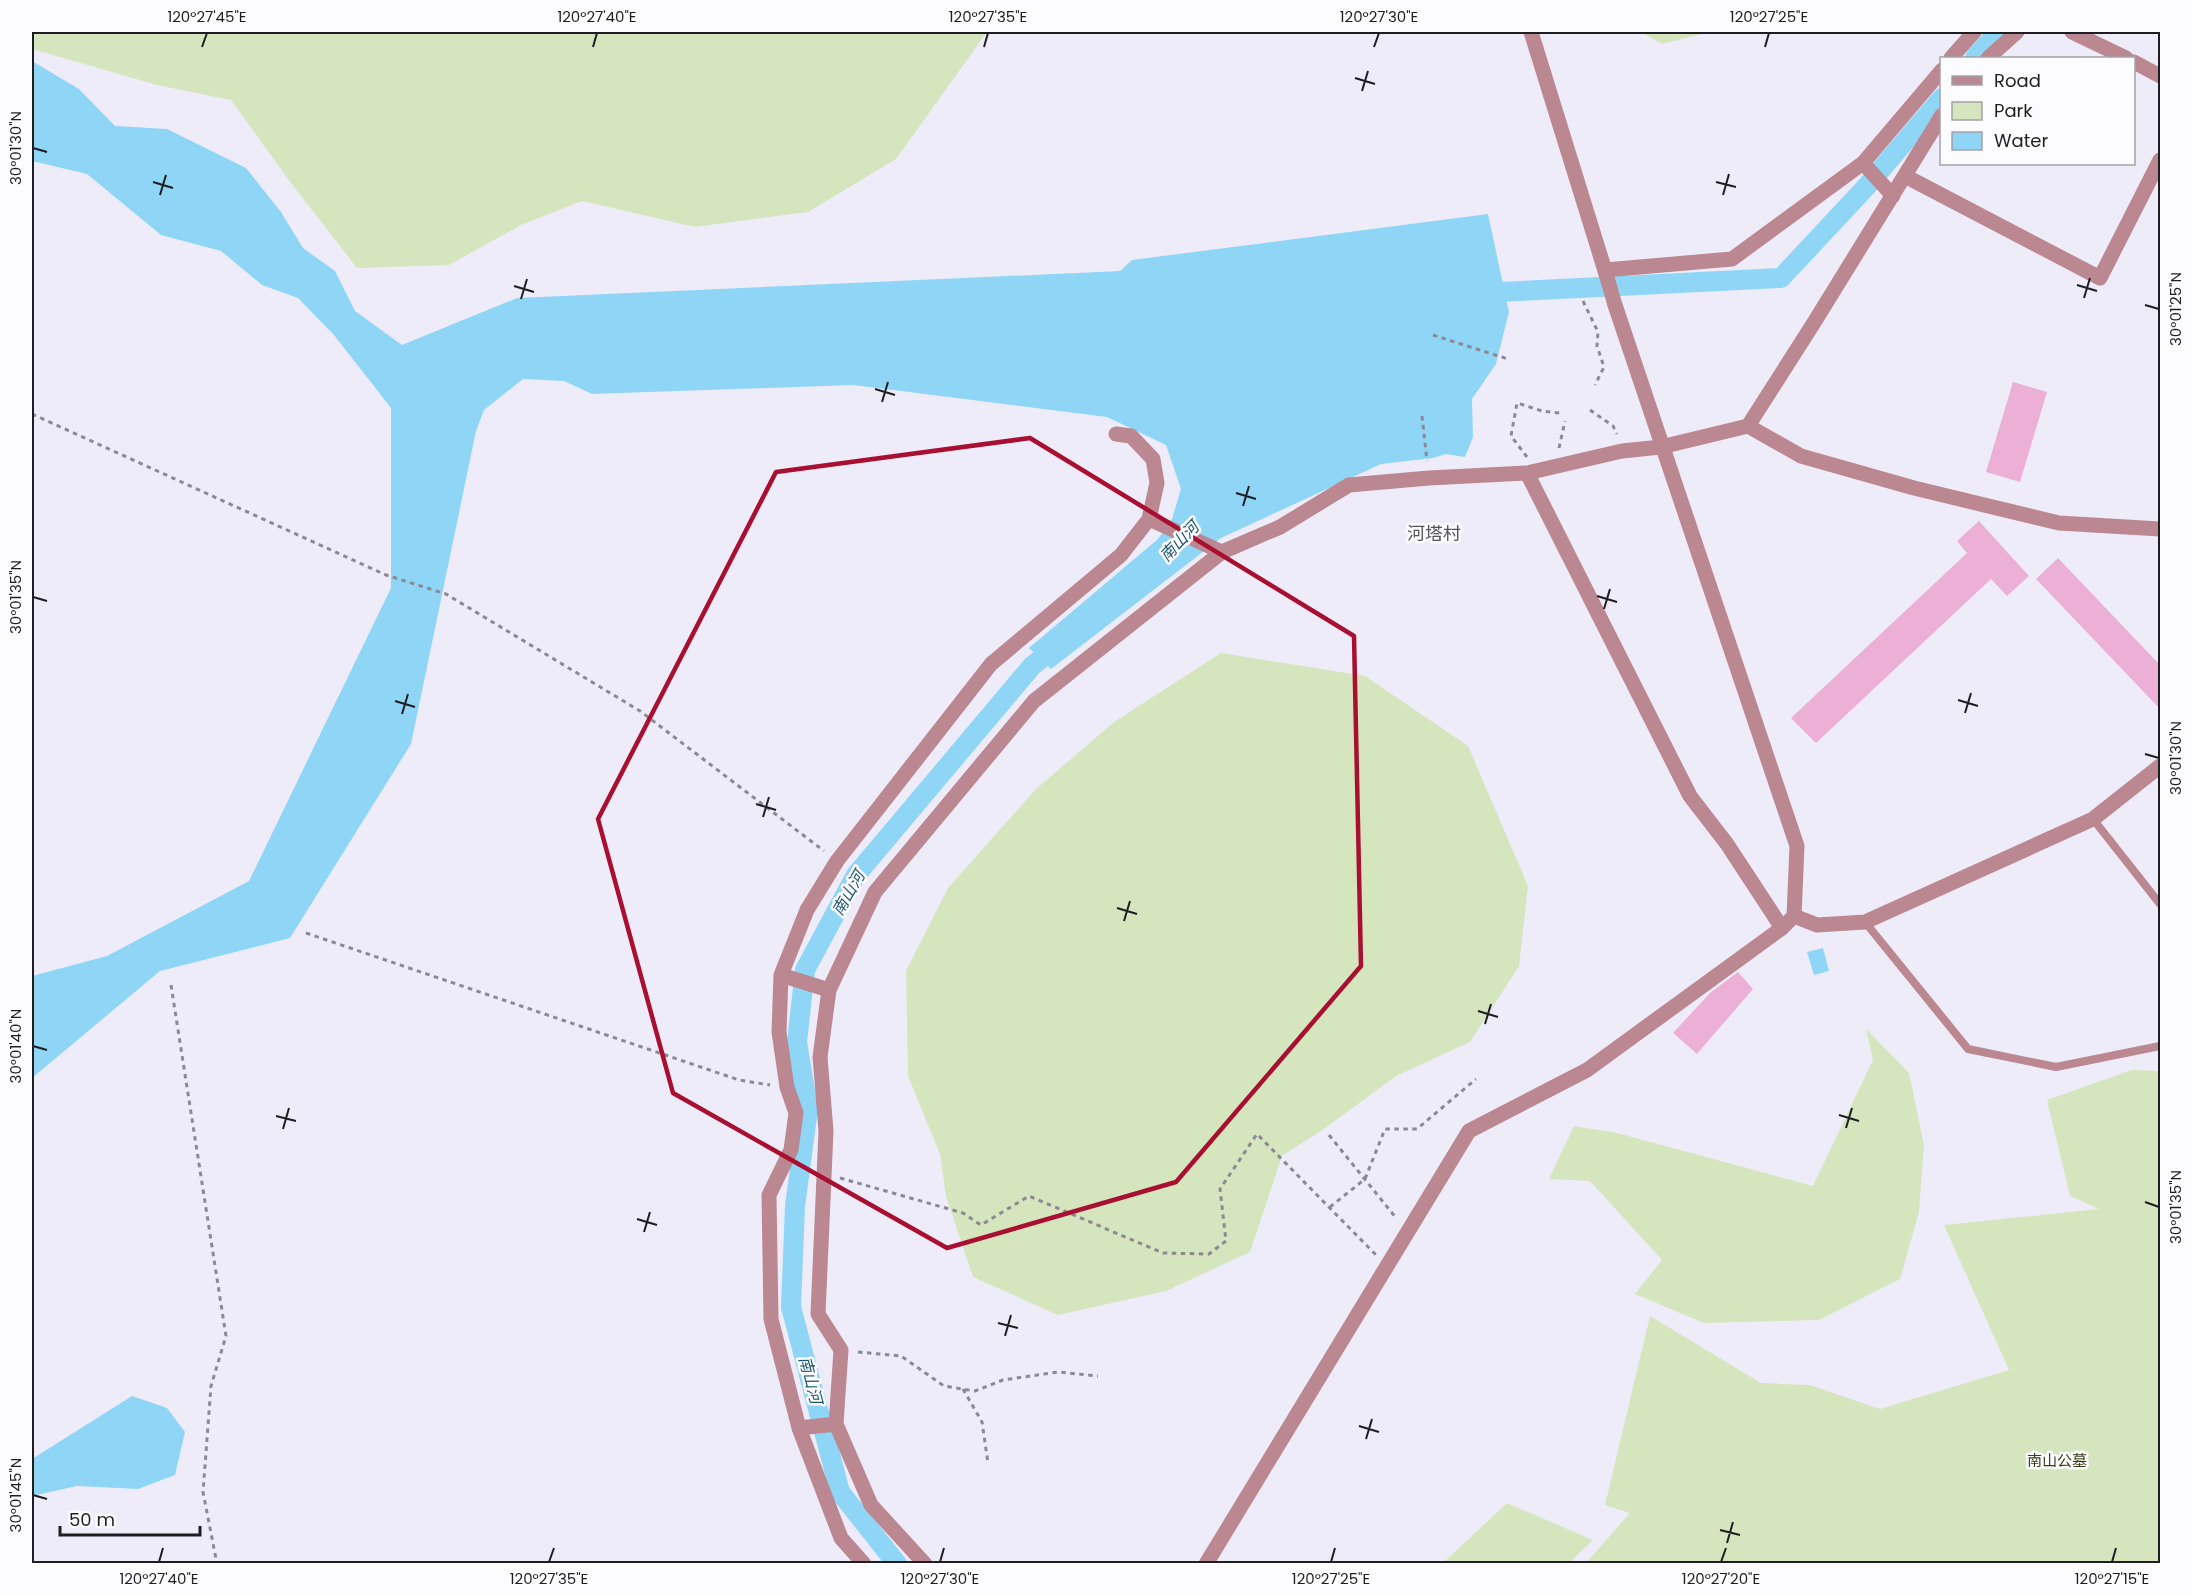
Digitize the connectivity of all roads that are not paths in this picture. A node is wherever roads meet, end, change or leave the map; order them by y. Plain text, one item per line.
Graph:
1 (1531, 32) edge
2 (1974, 32) edge
3 (2017, 32) edge
4 (2072, 32) edge
5 (1952, 57) edge
6 (1989, 57) edge
7 (2124, 57) edge
8 (2135, 63) edge
9 (1940, 71) edge
10 (2160, 76) edge
11 (1940, 118) edge
12 (2160, 160) edge
13 (1863, 163) junction
14 (1905, 176) junction
15 (1893, 196) junction
16 (1606, 272) junction
17 (1748, 426) junction
18 (1116, 434) dead end
19 (1661, 447) junction
20 (1532, 472) junction
21 (1149, 519) junction
22 (2160, 529) edge
23 (1222, 552) junction
24 (2160, 766) edge
25 (2093, 819) junction
26 (2160, 904) edge
27 (1794, 916) junction
28 (1864, 922) junction
29 (1782, 928) junction
30 (781, 975) junction
31 (829, 990) junction
32 (2160, 1046) edge
33 (836, 1424) junction
34 (799, 1428) junction
35 (864, 1563) edge
36 (925, 1563) edge
37 (1206, 1563) edge

1 - 16 street
2 - 5 street
3 - 6 street
4 - 7 street
8 - 10 street
9 - 13 street
11 - 14 street
12 - 14 street
13 - 15 street
13 - 16 street
14 - 15 street
15 - 17 street
16 - 19 street, bridge
17 - 19 street
17 - 22 street
18 - 21 street
19 - 20 street
19 - 27 street
20 - 23 street
20 - 29 street
21 - 23 street
21 - 30 street
23 - 31 street
24 - 25 street
25 - 26 lane
25 - 28 street
27 - 28 street
27 - 29 street
28 - 32 lane
29 - 37 street
30 - 31 street
30 - 34 street
31 - 33 street
33 - 34 street
33 - 36 street
34 - 35 street

